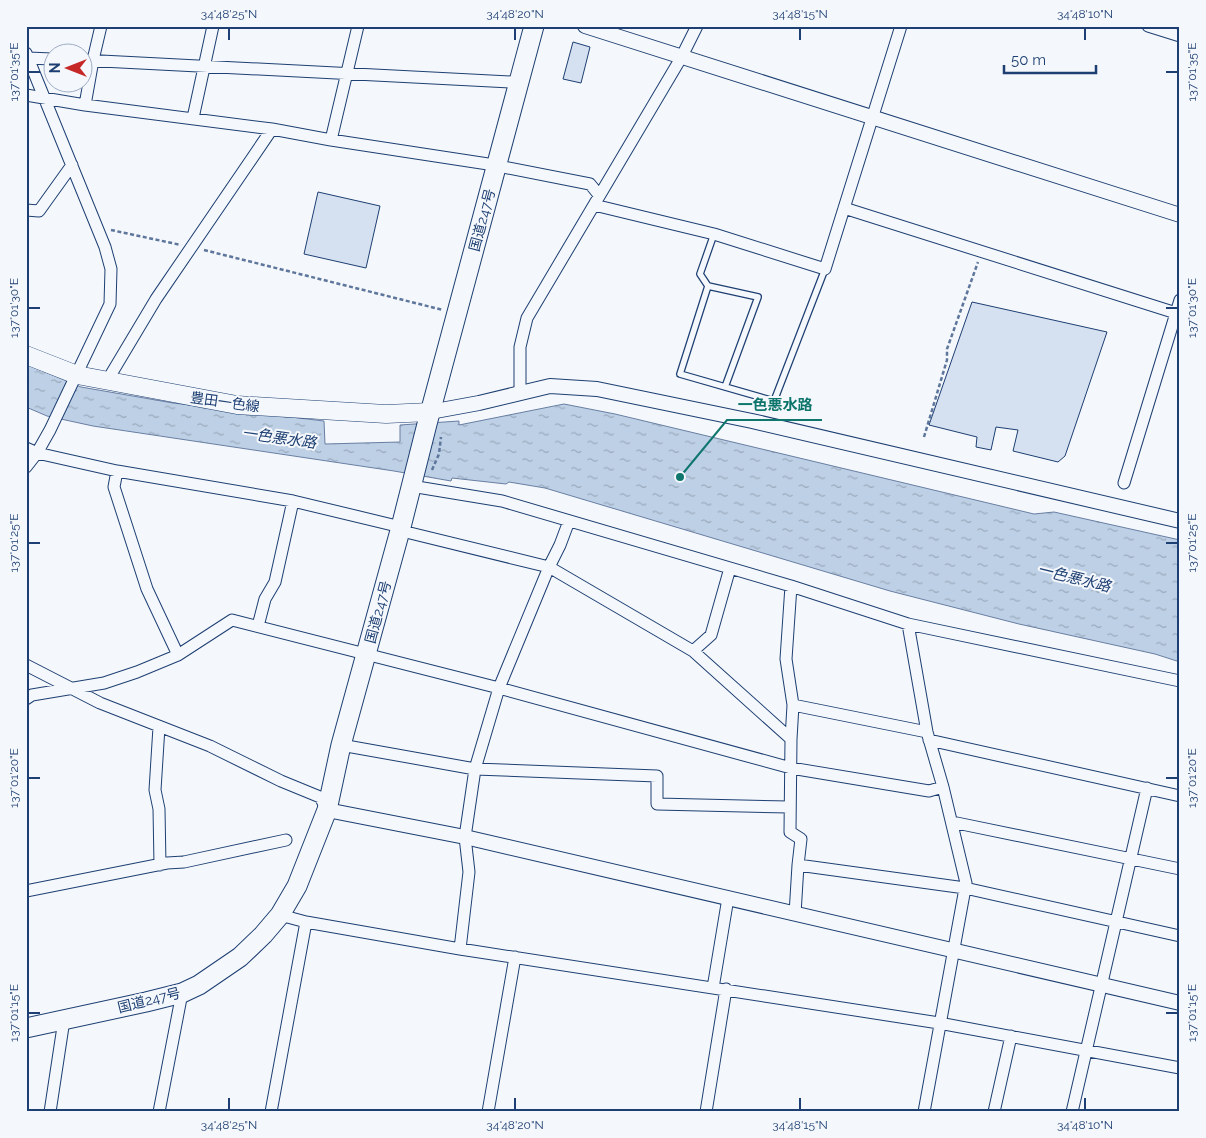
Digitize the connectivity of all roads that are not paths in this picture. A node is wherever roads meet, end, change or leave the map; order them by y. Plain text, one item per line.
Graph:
1 (101, 26) edge
2 (214, 26) edge
3 (358, 26) edge
4 (534, 26) edge
5 (585, 26) edge
6 (698, 26) edge
7 (901, 26) edge
8 (1148, 26) edge
9 (1180, 36) edge
10 (92, 50) edge
11 (27, 56) edge
12 (42, 58) edge
13 (681, 58) junction
14 (92, 60) edge
15 (204, 66) junction
16 (348, 74) junction
17 (519, 84) junction
18 (86, 92) edge
19 (26, 95) edge
20 (44, 100) junction
21 (85, 105) junction
22 (193, 118) junction
23 (872, 118) junction
24 (272, 129) junction
25 (331, 140) junction
26 (72, 165) junction
27 (497, 166) junction
28 (597, 200) junction
29 (844, 208) junction
30 (26, 210) edge
31 (1180, 215) edge
32 (714, 234) junction
33 (825, 269) junction
34 (708, 286) junction
35 (1180, 300) edge
36 (1176, 313) junction
37 (26, 355) edge
38 (75, 379) junction
39 (106, 381) junction
40 (725, 387) junction
41 (520, 393) junction
42 (428, 418) junction
43 (26, 448) edge
44 (37, 453) junction
45 (26, 467) edge
46 (117, 471) junction
47 (412, 481) junction
48 (1124, 483) dead end
49 (294, 501) junction
50 (569, 521) junction
51 (1180, 521) edge
52 (401, 527) junction
53 (549, 567) junction
54 (730, 568) junction
55 (791, 586) junction
56 (908, 624) junction
57 (258, 626) junction
58 (693, 651) junction
59 (367, 653) junction
60 (178, 654) junction
61 (26, 665) edge
62 (1180, 681) edge
63 (73, 688) junction
64 (499, 688) junction
65 (26, 699) edge
66 (793, 705) junction
67 (159, 727) junction
68 (928, 736) junction
69 (791, 738) junction
70 (341, 745) junction
71 (791, 768) junction
72 (475, 769) junction
73 (943, 787) junction
74 (1147, 788) junction
75 (1180, 796) edge
76 (789, 807) junction
77 (326, 810) junction
78 (952, 822) junction
79 (464, 837) junction
80 (286, 840) dead end
81 (1130, 858) junction
82 (160, 865) junction
83 (798, 865) junction
84 (1180, 869) edge
85 (965, 888) junction
86 (26, 891) edge
87 (728, 898) junction
88 (795, 914) junction
89 (280, 915) junction
90 (1116, 921) junction
91 (306, 922) junction
92 (1180, 936) edge
93 (460, 949) junction
94 (952, 951) junction
95 (515, 957) junction
96 (1101, 984) junction
97 (713, 988) junction
98 (726, 989) junction
99 (182, 993) junction
100 (1180, 1003) edge
101 (64, 1020) junction
102 (939, 1023) junction
103 (26, 1028) edge
104 (1011, 1036) junction
105 (1085, 1050) junction
106 (1180, 1068) edge
107 (50, 1112) edge
108 (160, 1112) edge
109 (271, 1112) edge
110 (488, 1112) edge
111 (706, 1112) edge
112 (924, 1112) edge
113 (994, 1112) edge
114 (1072, 1112) edge

1 - 10 street
2 - 15 street
3 - 16 street
4 - 17 highway, 国道247号
5 - 13 street
6 - 13 street
7 - 23 street
8 - 9 street
11 - 12 street
11 - 20 street
13 - 23 street
13 - 28 street
14 - 15 street
15 - 16 street
15 - 22 street
16 - 17 street
16 - 25 street
17 - 27 highway, 国道247号
18 - 21 street
19 - 20 street
20 - 21 street
20 - 26 street
21 - 22 street
22 - 24 street
23 - 29 street
23 - 31 street
24 - 25 street
24 - 39 street
25 - 27 street
26 - 30 street
26 - 38 street
27 - 28 street
27 - 42 highway, 国道247号
28 - 32 street
28 - 41 street
29 - 33 street
29 - 36 street
32 - 33 street
32 - 34 lane
33 - 40 lane
34 - 40 lane
34 - 40 lane
35 - 36 street
36 - 48 street
37 - 38 main road, 豊田一色線
38 - 39 main road, 豊田一色線
38 - 44 street
39 - 42 main road, 豊田一色線
41 - 42 street
41 - 51 street
42 - 47 highway, 国道247号
43 - 44 street
44 - 45 street
44 - 46 street
46 - 49 street
46 - 60 street
47 - 50 street
47 - 52 highway, 国道247号
49 - 52 street
49 - 57 street
50 - 53 street
50 - 54 street
52 - 53 street
52 - 59 highway, 国道247号
53 - 58 street
53 - 64 street
54 - 55 street
54 - 58 street
55 - 56 street
55 - 66 street
56 - 62 street
56 - 68 street
57 - 59 street
57 - 60 street
58 - 69 street
59 - 64 street
59 - 70 highway, 国道247号
60 - 63 street
61 - 63 street
63 - 65 street
63 - 67 street
64 - 71 street
64 - 72 street
66 - 68 street
66 - 69 street
67 - 77 street
67 - 82 street
68 - 73 street
68 - 74 street
69 - 71 street
70 - 72 street
70 - 77 highway, 国道247号
71 - 73 street
71 - 76 street
72 - 76 street
72 - 79 street
73 - 78 street
74 - 75 street
74 - 81 street
76 - 83 street
77 - 79 street
77 - 89 highway, 国道247号
78 - 81 street
78 - 85 street
79 - 87 street
79 - 93 street
80 - 82 street
81 - 84 street
81 - 90 street
82 - 86 street
83 - 85 street
83 - 88 street
85 - 90 street
85 - 94 street
87 - 88 street
87 - 97 street
88 - 94 street
89 - 91 street
89 - 99 highway, 国道247号
90 - 92 street
90 - 96 street
91 - 93 street
91 - 109 street
93 - 95 street
94 - 96 street
94 - 102 street
95 - 97 street
95 - 110 street
96 - 100 street
96 - 105 street
97 - 98 street
98 - 102 street
98 - 111 street
99 - 101 highway, 国道247号
99 - 108 street
101 - 103 highway, 国道247号
101 - 107 street
102 - 104 street
102 - 112 street
104 - 105 street
104 - 113 street
105 - 106 street
105 - 114 street

